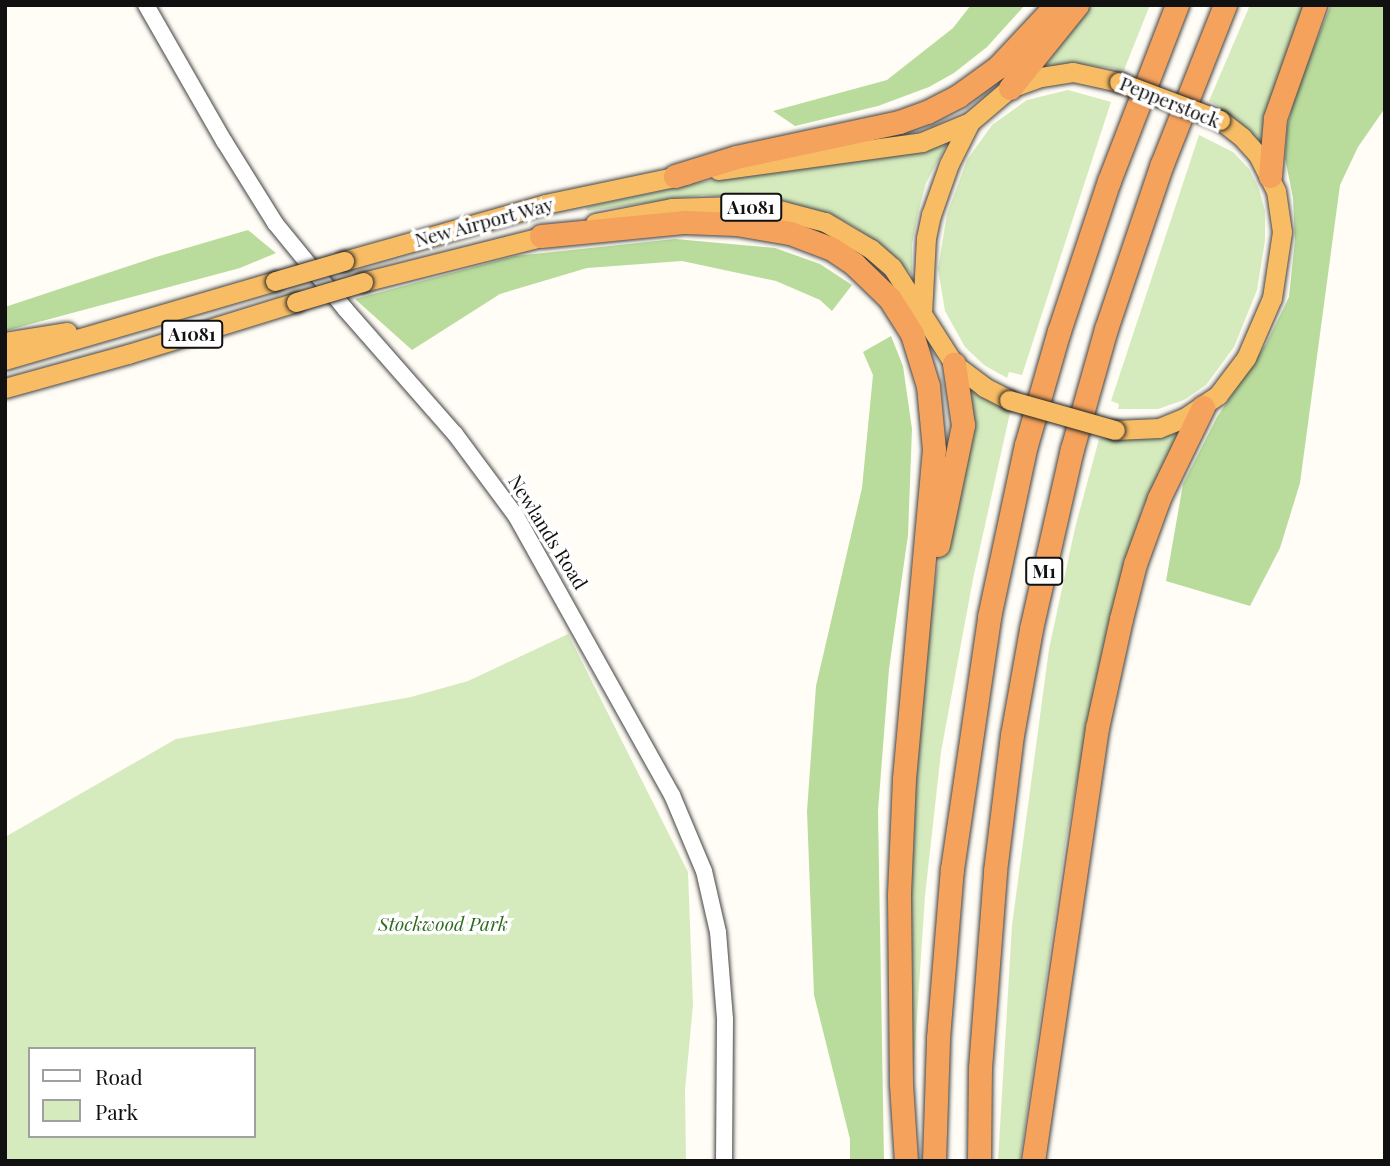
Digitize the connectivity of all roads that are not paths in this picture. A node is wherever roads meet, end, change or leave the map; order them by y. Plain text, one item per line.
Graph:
1 (146, 5) edge
2 (1056, 5) edge
3 (1077, 5) edge
4 (1177, 5) edge
5 (1225, 5) edge
6 (1315, 5) edge
7 (1010, 88) junction
8 (970, 122) junction
9 (675, 176) junction
10 (1270, 176) junction
11 (541, 236) junction
12 (922, 314) junction
13 (150, 317) junction
14 (5, 342) edge
15 (5, 360) edge
16 (954, 364) junction
17 (5, 388) edge
18 (1203, 407) junction
19 (917, 640) junction
20 (724, 1161) edge
21 (906, 1161) edge
22 (934, 1161) edge
23 (979, 1161) edge
24 (1033, 1161) edge

1 - 20 street, Newlands Road
2 - 9 highway
3 - 7 highway
4 - 22 highway, M1
5 - 23 highway, M1
6 - 10 highway
7 - 8 highway, Pepperstock
7 - 10 highway, Pepperstock, bridge
8 - 9 highway, New Airport Way / A1081
8 - 12 highway, Pepperstock
9 - 13 highway, New Airport Way / A1081, bridge
10 - 18 highway, Pepperstock
11 - 12 highway, New Airport Way / A1081
11 - 17 highway, New Airport Way / A1081, bridge
11 - 19 highway
12 - 16 highway, Pepperstock
13 - 14 highway, A1081
13 - 15 highway, New Airport Way / A1081
16 - 18 highway, Pepperstock, bridge
16 - 19 highway
18 - 24 highway
19 - 21 highway

